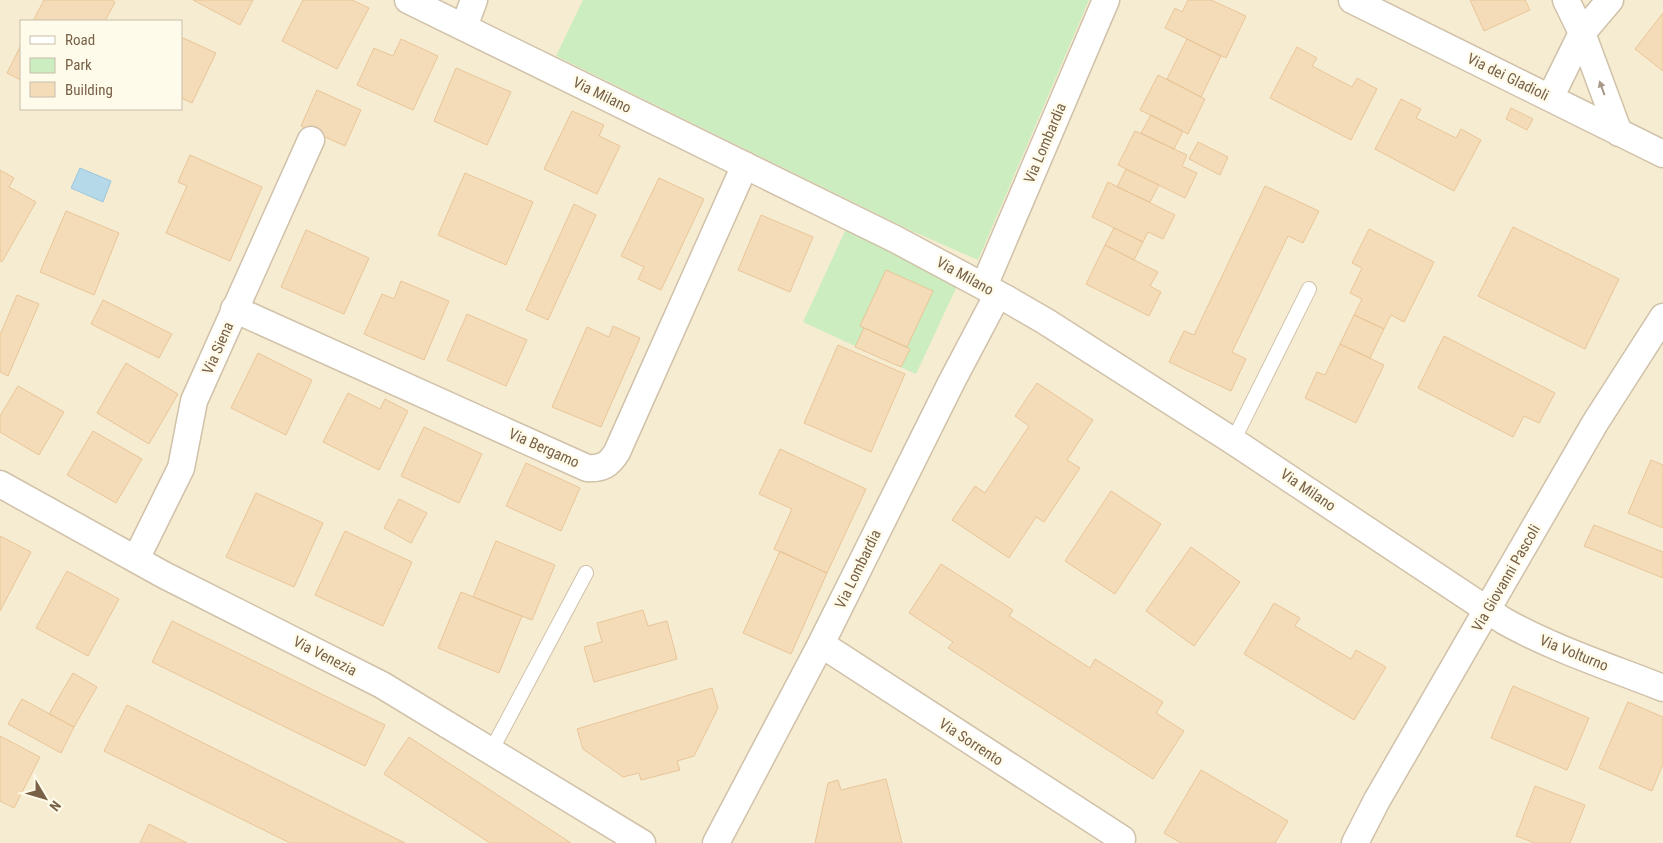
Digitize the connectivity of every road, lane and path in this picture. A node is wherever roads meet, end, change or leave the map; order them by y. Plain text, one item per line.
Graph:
1 (408, 0) edge
2 (474, 0) edge
3 (1106, 0) edge
4 (1352, 0) edge
5 (1566, 0) edge
6 (1610, 0) edge
7 (464, 27) junction
8 (1582, 33) junction
9 (1550, 98) junction
10 (1619, 133) junction
11 (311, 140) dead end
12 (1663, 154) edge
13 (745, 165) junction
14 (1309, 289) dead end
15 (991, 290) junction
16 (234, 309) junction
17 (1663, 317) edge
18 (1233, 441) junction
19 (0, 484) edge
20 (136, 559) junction
21 (586, 573) dead end
22 (1488, 610) junction
23 (820, 644) junction
24 (1663, 688) edge
25 (491, 751) junction
26 (1122, 839) dead end
27 (642, 843) edge
28 (716, 843) edge
29 (1354, 843) edge

1 - 7 street, Via Milano
2 - 7 street
3 - 15 street, Via Lombardia
4 - 9 street, Via dei Gladioli
5 - 8 street
6 - 8 street
7 - 13 street, Via Milano
8 - 9 street
10 -> 8 street
9 - 10 street, Via dei Gladioli
10 - 12 street, Via dei Gladioli
11 - 16 street, Via Siena
13 - 15 street, Via Milano
13 - 16 street, Via Bergamo
14 - 18 lane
15 - 18 street, Via Milano
15 - 23 street, Via Lombardia
16 - 20 street, Via Siena
17 - 22 street, Via Giovanni Pascoli
18 - 22 street, Via Milano
19 - 20 street, Via Venezia
20 - 25 street, Via Venezia
21 - 25 lane
22 - 24 street, Via Volturno
22 - 29 street, Via Giovanni Pascoli
23 - 26 street, Via Sorrento
23 - 28 street, Via Lombardia
25 - 27 street, Via Venezia

